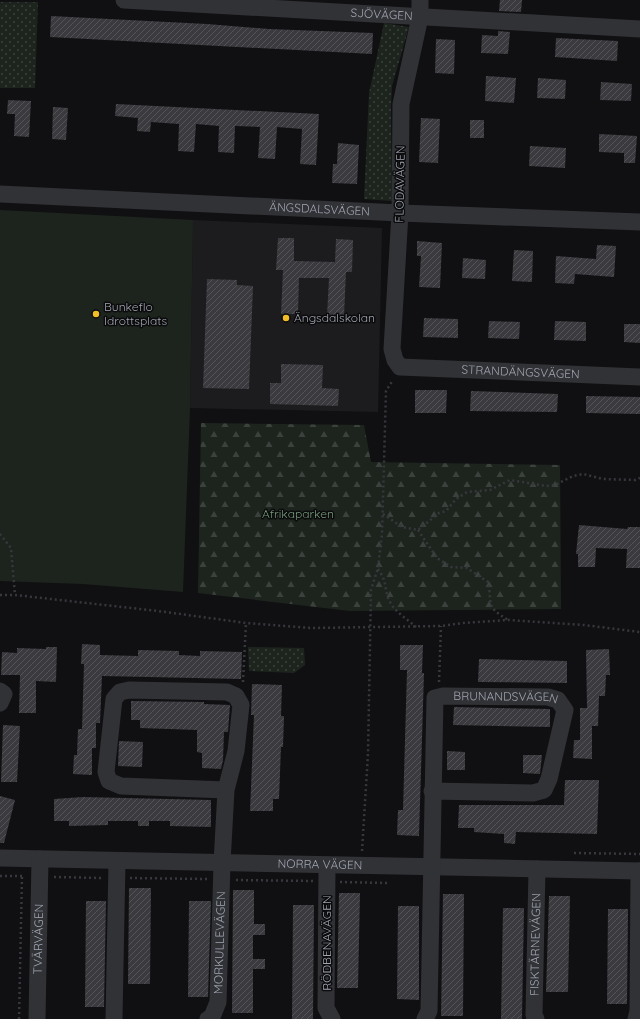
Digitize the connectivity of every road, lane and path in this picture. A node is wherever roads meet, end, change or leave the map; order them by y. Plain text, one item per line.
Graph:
1 (124, 0) edge
2 (420, 0) edge
3 (420, 17) junction
4 (640, 29) edge
5 (0, 194) edge
6 (400, 213) junction
7 (640, 222) edge
8 (400, 367) junction
9 (640, 377) edge
10 (640, 478) edge
11 (382, 514) junction
12 (418, 530) junction
13 (0, 534) edge
14 (378, 568) junction
15 (0, 595) edge
16 (15, 595) junction
17 (508, 620) junction
18 (246, 623) junction
19 (441, 626) junction
20 (416, 627) junction
21 (370, 629) junction
22 (640, 632) edge
23 (0, 691) edge
24 (435, 698) junction
25 (0, 703) edge
26 (241, 705) junction
27 (226, 790) junction
28 (432, 792) junction
29 (0, 858) edge
30 (40, 859) junction
31 (117, 861) junction
32 (222, 863) junction
33 (327, 865) junction
34 (361, 865) junction
35 (431, 867) junction
36 (537, 869) junction
37 (640, 871) edge
38 (22, 876) dead end
39 (19, 1019) edge
40 (37, 1019) edge
41 (114, 1019) edge
42 (208, 1019) edge
43 (332, 1019) edge
44 (425, 1019) edge
45 (536, 1019) edge
46 (636, 1019) edge

1 - 3 street, SJÖVÄGEN
2 - 3 street, FLODAVÄGEN
3 - 4 street, SJÖVÄGEN
3 - 6 street, FLODAVÄGEN
5 - 6 street, ÄNGSDALSVÄGEN
6 - 7 street, ÄNGSDALSVÄGEN
6 - 8 street, FLODAVÄGEN
8 - 9 street, STRANDÄNGSVÄGEN
8 - 11 path
10 - 12 path
11 - 12 path
11 - 14 path
12 - 17 path
13 - 16 path
14 - 20 path
14 - 21 path
15 - 16 path
16 - 18 path
17 - 19 path
17 - 22 path
18 - 21 path
18 - 26 path
19 - 20 path
19 - 24 path
20 - 21 path
21 - 34 path
23 - 25 street
24 - 28 street, BRUNANDSVÄGEN
24 - 28 street, BRUNANDSVÄGEN
26 - 27 street, MORKULLEVÄGEN
26 - 27 street
27 - 32 street, MORKULLEVÄGEN
28 - 35 street, BRUNANDSVÄGEN
29 - 30 street, NORRA VÄGEN
30 - 31 street, NORRA VÄGEN
30 - 40 street, TVÄRVÄGEN
31 - 32 street, NORRA VÄGEN
31 - 41 street
32 - 33 street, NORRA VÄGEN
32 - 42 street, MORKULLEVÄGEN
33 - 34 street, NORRA VÄGEN
33 - 43 street, RÖDBENAVÄGEN
34 - 35 street, NORRA VÄGEN
35 - 36 street, NORRA VÄGEN
35 - 44 street
36 - 37 street, NORRA VÄGEN
36 - 45 street, FISKTÄRNEVÄGEN
37 - 46 street
38 - 39 path

